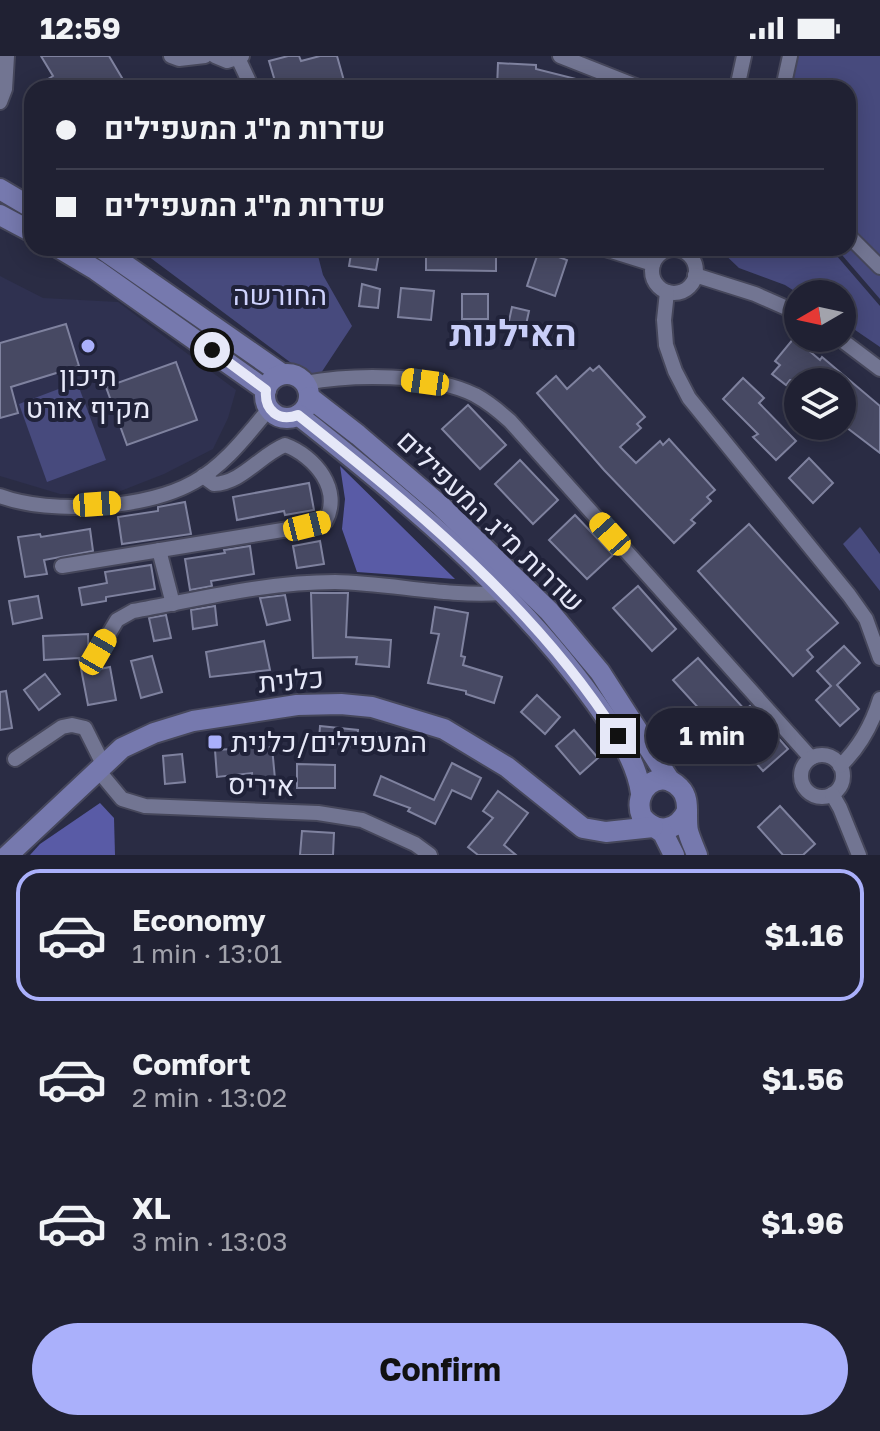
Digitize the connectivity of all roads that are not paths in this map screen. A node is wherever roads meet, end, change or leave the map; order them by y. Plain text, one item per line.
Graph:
1 (7, 56) edge
2 (171, 56) edge
3 (205, 56) edge
4 (215, 56) edge
5 (560, 56) edge
6 (744, 56) edge
7 (790, 56) edge
8 (240, 57) edge
9 (249, 80) edge
10 (621, 80) edge
11 (739, 80) edge
12 (785, 80) edge
13 (0, 102) edge
14 (0, 189) edge
15 (24, 203) edge
16 (0, 215) edge
17 (24, 228) edge
18 (856, 243) edge
19 (72, 256) edge
20 (112, 256) edge
21 (628, 256) edge
22 (660, 256) edge
23 (688, 256) edge
24 (653, 264) junction
25 (880, 267) edge
26 (695, 275) junction
27 (667, 292) junction
28 (784, 307) edge
29 (856, 351) edge
30 (880, 369) edge
31 (282, 374) junction
32 (304, 398) junction
33 (268, 400) junction
34 (203, 476) junction
35 (0, 496) edge
36 (159, 550) junction
37 (62, 566) dead end
38 (502, 593) junction
39 (173, 604) junction
40 (98, 652) dead end
41 (880, 658) edge
42 (880, 699) edge
43 (811, 758) junction
44 (15, 759) dead end
45 (100, 766) junction
46 (840, 766) junction
47 (670, 781) junction
48 (832, 794) junction
49 (640, 799) junction
50 (687, 811) junction
51 (654, 827) junction
52 (591, 830) junction
53 (8, 855) edge
54 (430, 855) edge
55 (674, 855) edge
56 (697, 855) edge
57 (859, 855) edge

1 - 13 street
2 - 3 street
4 - 8 street
5 - 10 street
6 - 11 street
7 - 12 street
8 - 9 street
14 - 15 main road
16 - 17 main road
18 - 25 street
19 - 33 main road
20 - 31 main road
21 - 24 street
22 - 24 street
23 - 26 street
24 - 27 street
26 - 27 street
26 - 28 street
27 - 41 street
29 - 30 street
31 - 32 main road
31 - 33 main road
32 - 33 main road
32 - 38 main road, שדרות מ"ג המעפילים
32 - 43 street
32 - 47 main road, שדרות מ"ג המעפילים
33 - 34 street
34 - 35 street
34 - 36 street
36 - 37 street
36 - 39 street
38 - 39 street
38 - 49 main road, שדרות מ"ג המעפילים
39 - 40 street
42 - 46 street
43 - 46 street
43 - 48 street
44 - 45 street, איריס
45 - 52 main road, כלנית
45 - 53 main road, כלנית
45 - 54 street, איריס
46 - 48 street
47 - 49 main road
47 - 50 main road
48 - 57 street
49 - 51 main road
49 - 52 main road
50 - 51 main road
50 - 56 main road
51 - 52 main road
51 - 55 main road

